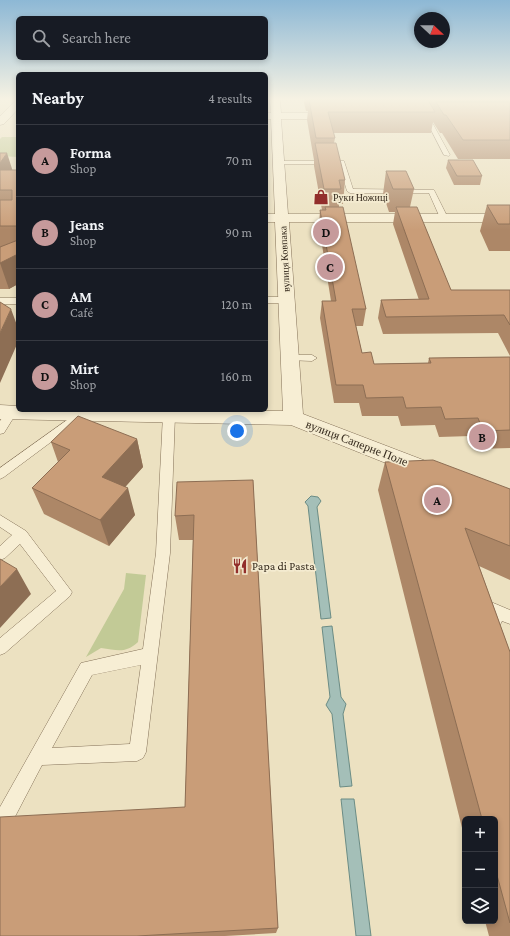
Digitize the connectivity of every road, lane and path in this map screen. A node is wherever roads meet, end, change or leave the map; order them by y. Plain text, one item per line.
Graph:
1 (275, 143) edge
2 (440, 143) edge
3 (447, 155) dead end
4 (278, 163) junction
5 (268, 218) edge
6 (282, 218) junction
7 (444, 218) junction
8 (510, 218) edge
9 (268, 300) edge
10 (287, 300) junction
11 (0, 301) edge
12 (16, 301) edge
13 (290, 358) junction
14 (312, 358) dead end
15 (12, 411) edge
16 (48, 412) edge
17 (85, 413) junction
18 (169, 415) junction
19 (293, 418) junction
20 (0, 430) edge
21 (0, 474) edge
22 (452, 480) edge
23 (0, 520) edge
24 (21, 535) junction
25 (0, 554) edge
26 (510, 617) edge
27 (498, 630) edge
28 (0, 648) edge
29 (151, 655) junction
30 (39, 757) junction
31 (0, 825) edge

1 - 4 street, вулиця Ковпака
2 - 3 lane
4 - 6 street, вулиця Ковпака
4 - 7 lane
5 - 6 street
6 - 7 street
6 - 10 street, вулиця Ковпака
7 - 8 street
9 - 10 lane
10 - 13 street, вулиця Ковпака
11 - 12 lane
13 - 14 lane
13 - 19 street, вулиця Ковпака
15 - 20 lane
16 - 17 street, вулиця Саперне Поле
17 - 18 street, вулиця Саперне Поле
17 - 21 lane
18 - 19 street, вулиця Саперне Поле
18 - 29 lane
19 - 22 street, вулиця Саперне Поле
23 - 24 lane
24 - 25 lane
24 - 28 lane
26 - 27 lane
29 - 30 lane
29 - 30 lane
30 - 31 lane

